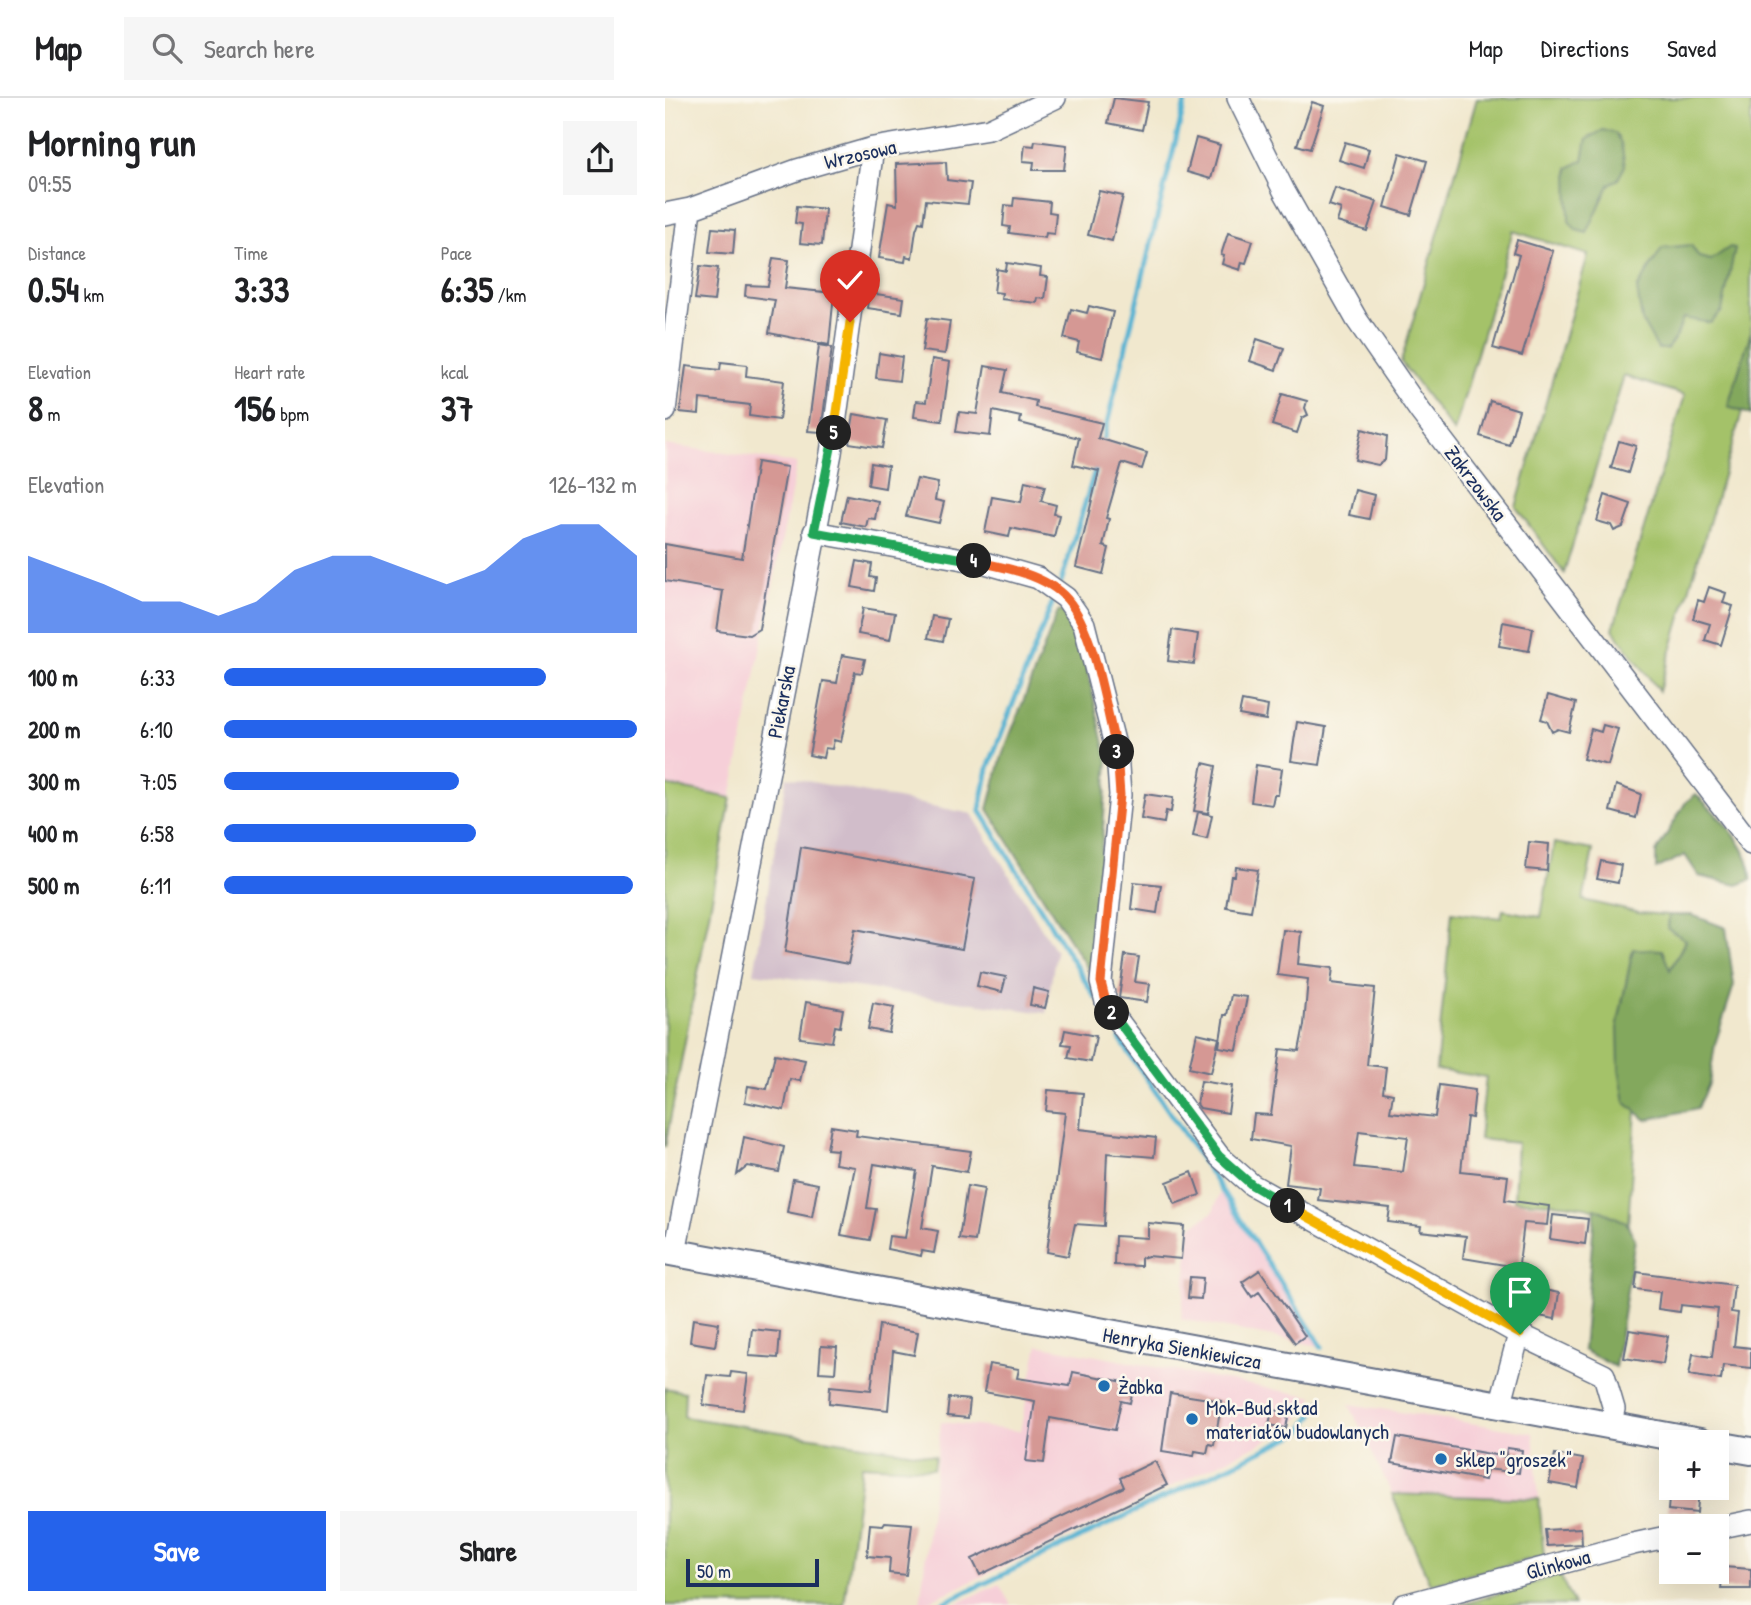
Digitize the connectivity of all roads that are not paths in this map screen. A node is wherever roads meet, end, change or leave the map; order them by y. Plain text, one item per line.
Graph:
1 (1055, 98) edge
2 (1237, 98) edge
3 (873, 148) junction
4 (690, 209) junction
5 (665, 214) edge
6 (665, 411) edge
7 (814, 532) junction
8 (1751, 844) edge
9 (670, 1252) edge
10 (1520, 1334) junction
11 (1500, 1406) junction
12 (1610, 1426) junction
13 (1659, 1435) edge
14 (1729, 1447) edge
15 (1751, 1451) edge
16 (1751, 1521) edge
17 (1729, 1526) edge
18 (1659, 1539) edge
19 (1404, 1605) edge

1 - 3 street, Wrzosowa
2 - 8 street, Zakrzowska
3 - 4 street, Wrzosowa
3 - 7 street, Piekarska
4 - 5 street, Wrzosowa
4 - 6 street
7 - 9 street, Piekarska
7 - 10 street
9 - 11 main road, Henryka Sienkiewicza
10 - 11 street
10 - 12 street
11 - 12 main road, Henryka Sienkiewicza
12 - 13 main road, Henryka Sienkiewicza
14 - 15 main road
16 - 17 street
18 - 19 street, Glinkowa

